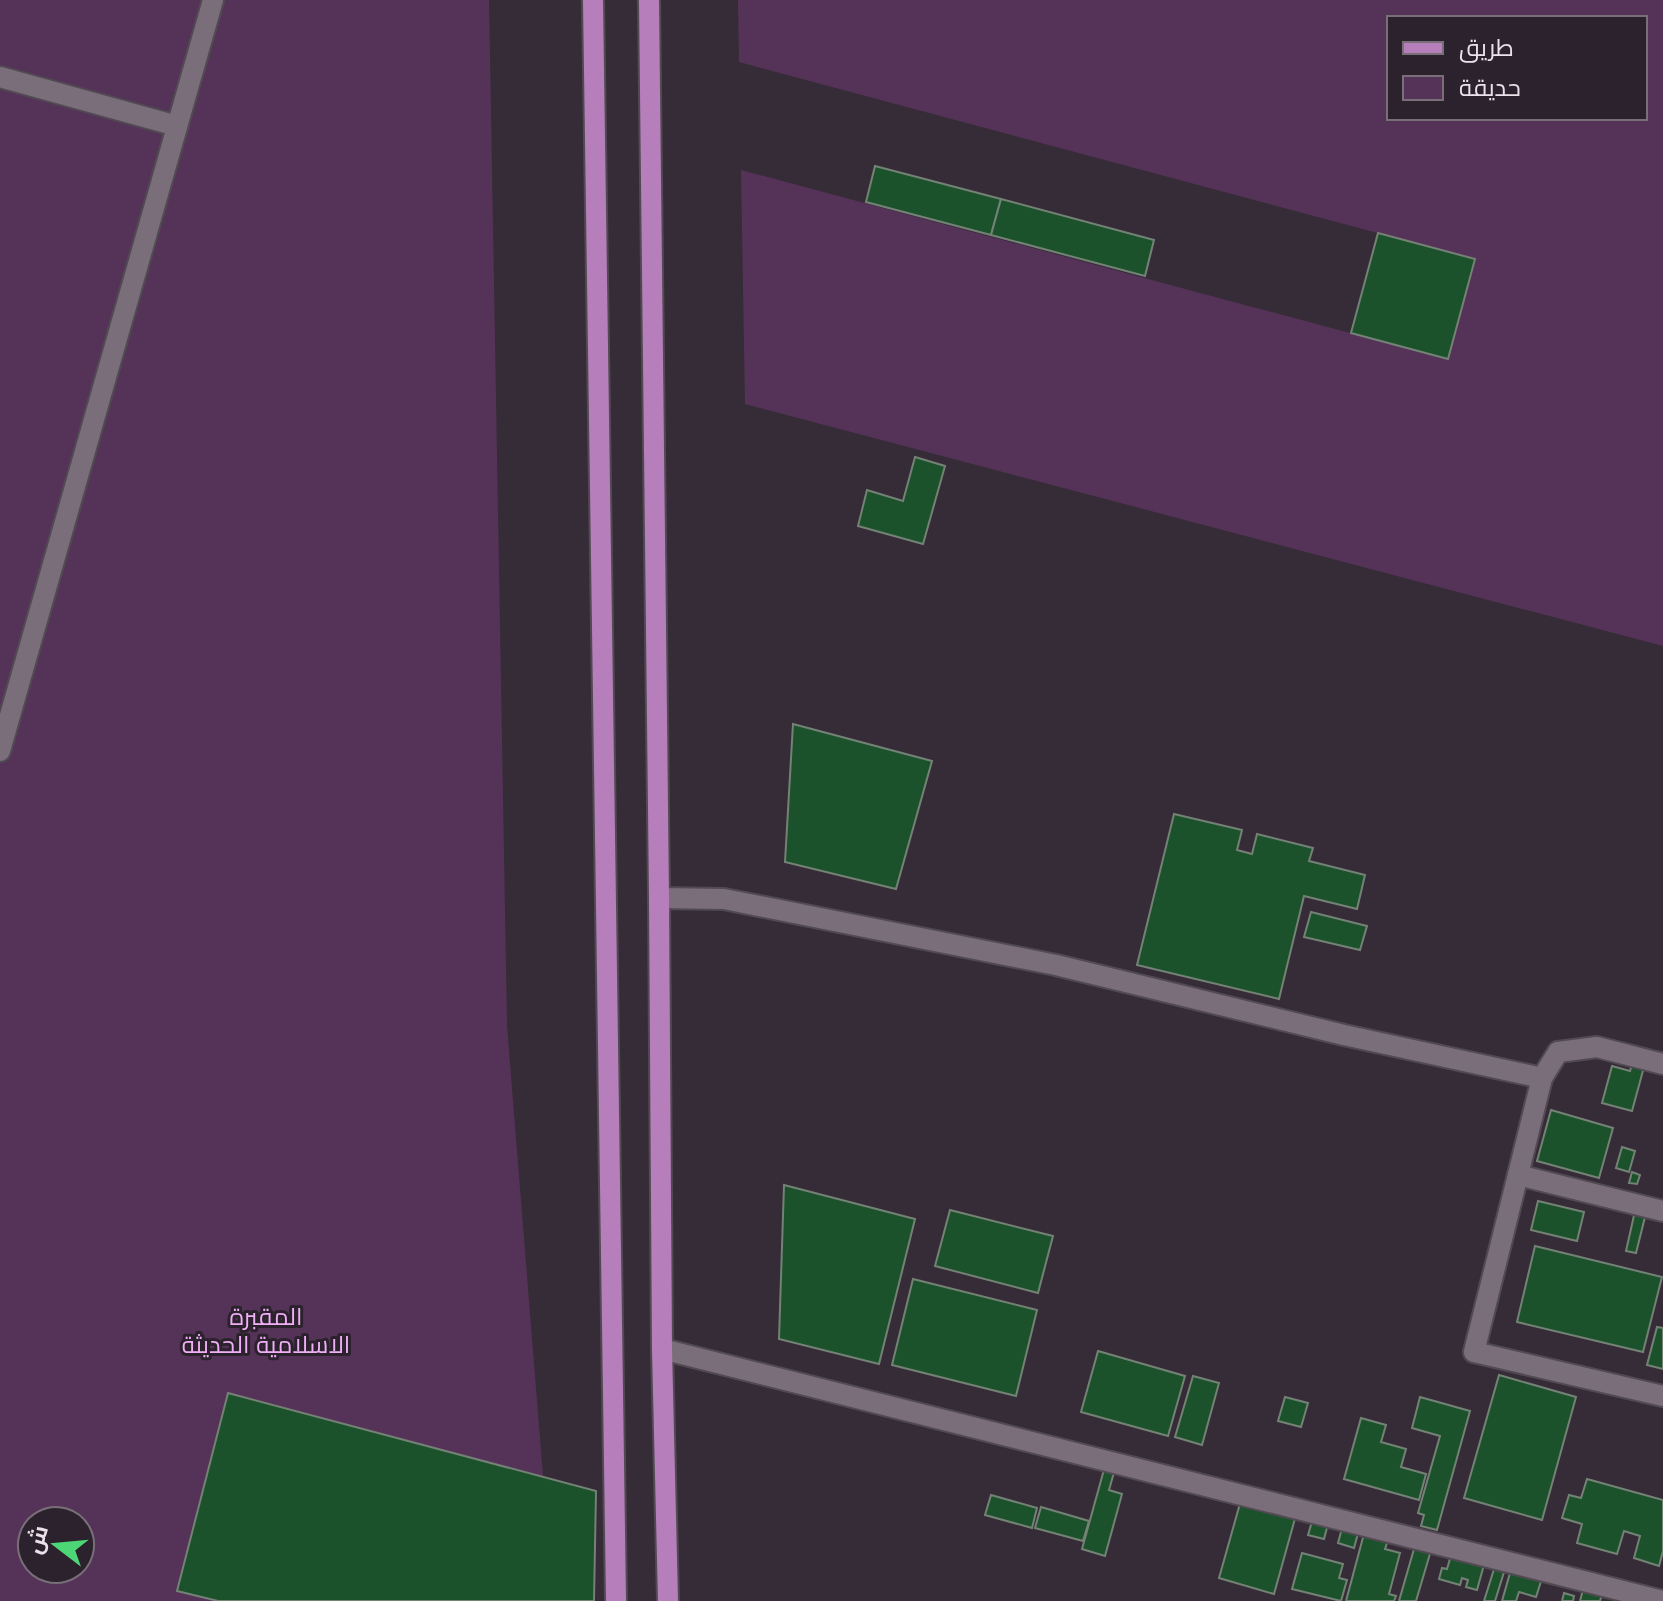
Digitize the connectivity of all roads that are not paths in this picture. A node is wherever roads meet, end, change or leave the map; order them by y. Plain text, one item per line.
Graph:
1 (213, 0) edge
2 (593, 0) edge
3 (649, 0) edge
4 (0, 77) edge
5 (177, 126) junction
6 (0, 751) edge
7 (659, 898) junction
8 (1663, 1064) edge
9 (1542, 1078) junction
10 (1518, 1175) junction
11 (1663, 1211) edge
12 (662, 1349) junction
13 (1663, 1396) edge
14 (616, 1601) edge
15 (668, 1601) edge
16 (1663, 1601) edge

1 - 5 street
2 - 14 main road
3 - 7 main road
4 - 5 street
5 - 6 street
7 - 9 street
7 - 12 main road
8 - 9 street
9 - 10 street
10 - 11 street
10 - 13 street
12 - 15 main road
12 - 16 street

